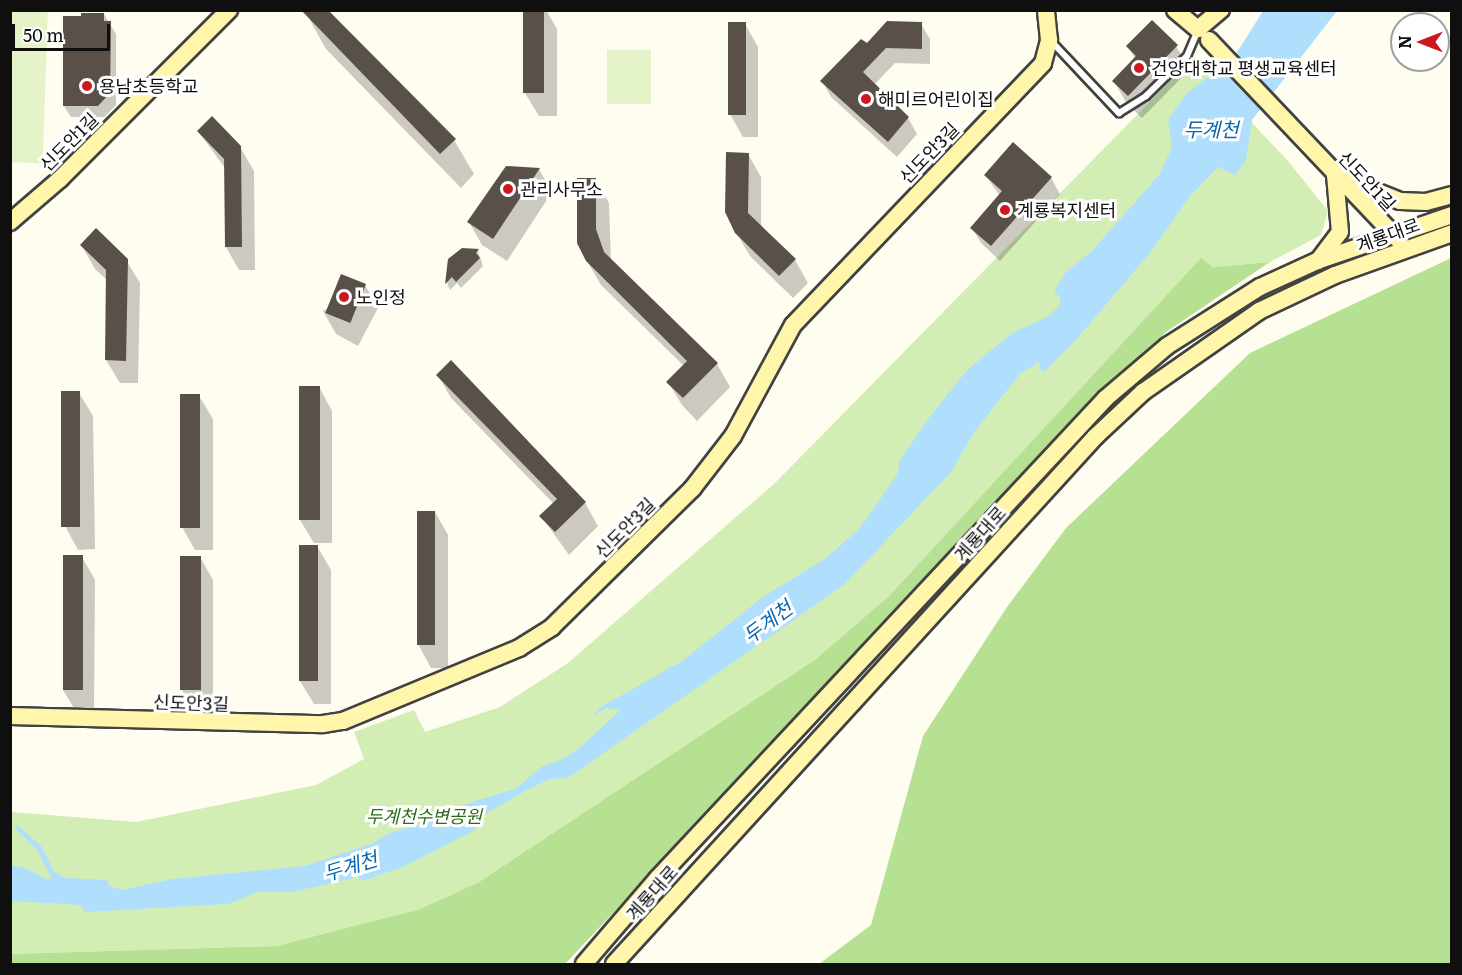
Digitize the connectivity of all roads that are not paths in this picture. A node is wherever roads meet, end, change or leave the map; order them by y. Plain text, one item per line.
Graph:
1 (229, 10) edge
2 (1046, 10) edge
3 (1175, 10) edge
4 (1221, 10) edge
5 (1204, 35) junction
6 (1050, 40) junction
7 (1335, 176) junction
8 (1452, 195) edge
9 (1452, 215) edge
10 (10, 222) edge
11 (1452, 233) edge
12 (1392, 236) junction
13 (1407, 248) junction
14 (1317, 261) junction
15 (10, 716) edge
16 (584, 964) edge
17 (614, 964) edge

1 - 10 street, 신도안1길
2 - 6 street, 신도안3길
3 - 5 street
4 - 5 street
5 - 6 lane
5 - 7 street, 신도안1길
6 - 15 street, 신도안3길
7 - 8 street
7 - 12 street, 신도안1길
7 - 14 street
9 - 12 street, 계룡대로
11 - 13 street, 계룡대로
12 - 13 street, 신도안1길
12 - 14 street, 계룡대로
13 - 17 street, 계룡대로
14 - 16 street, 계룡대로

